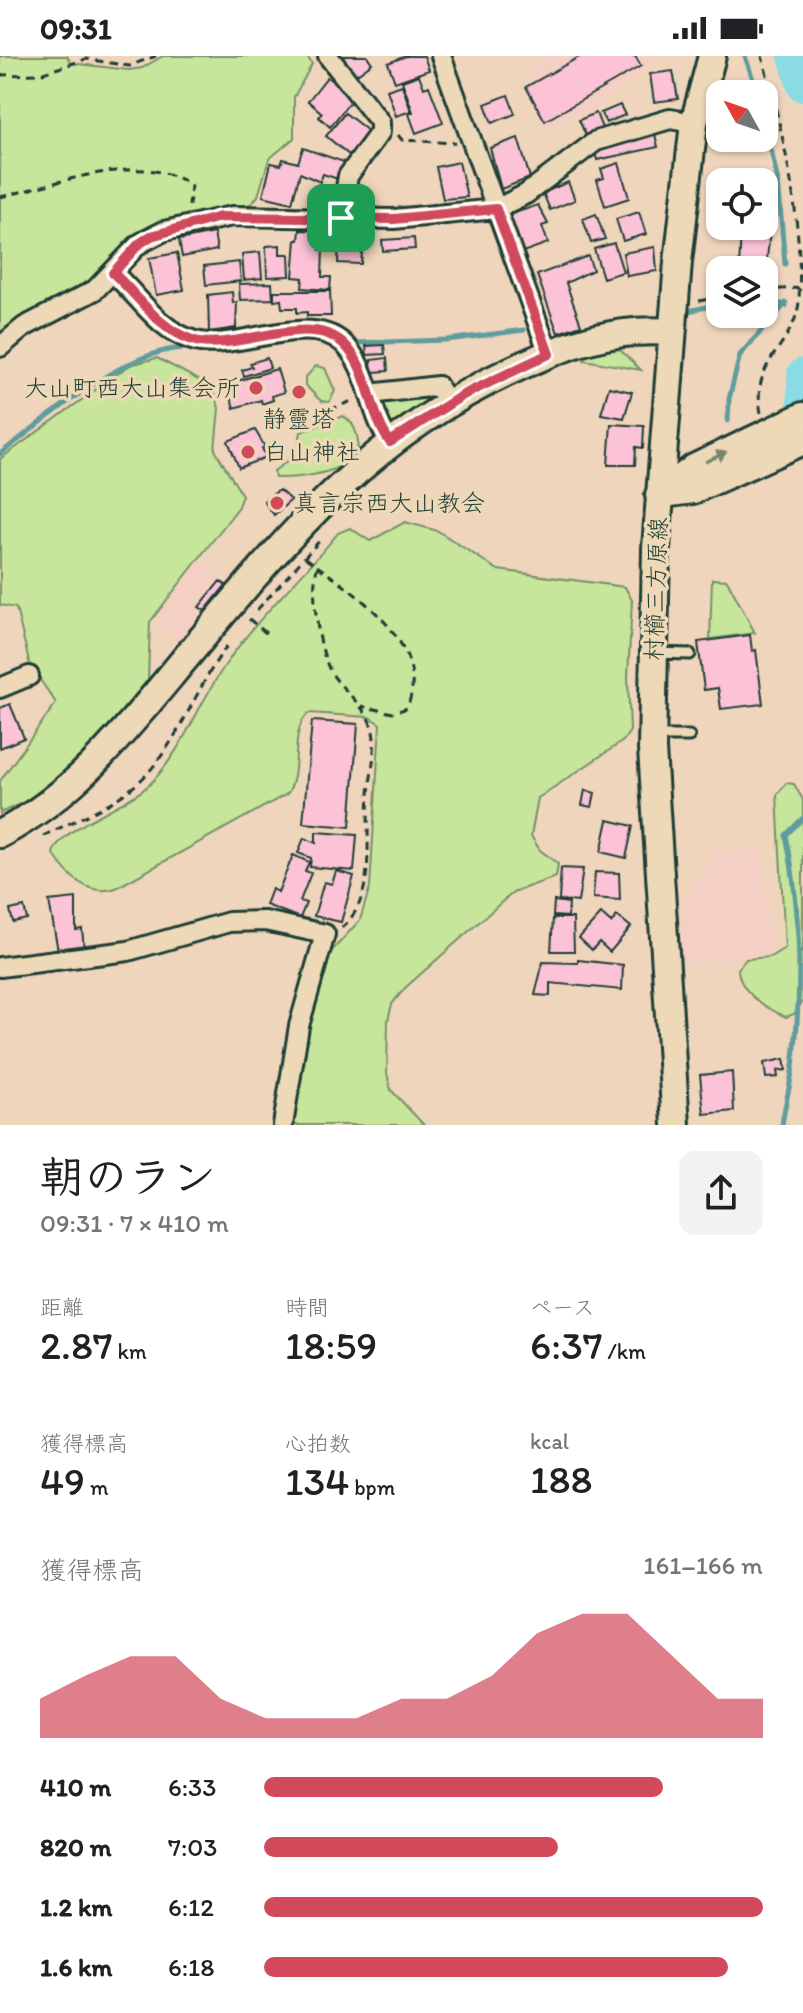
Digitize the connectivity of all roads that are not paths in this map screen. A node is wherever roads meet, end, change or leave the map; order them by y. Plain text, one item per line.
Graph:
1 (328, 56) edge
2 (441, 56) edge
3 (712, 56) edge
4 (694, 123) junction
5 (496, 209) junction
6 (341, 218) junction
7 (113, 273) junction
8 (672, 332) junction
9 (0, 347) edge
10 (549, 354) junction
11 (370, 394) junction
12 (449, 403) junction
13 (803, 416) edge
14 (780, 433) edge
15 (390, 442) junction
16 (659, 495) junction
17 (654, 653) junction
18 (690, 654) dead end
19 (29, 676) dead end
20 (0, 688) edge
21 (652, 736) junction
22 (689, 736) dead end
23 (0, 834) edge
24 (0, 967) edge
25 (283, 1125) edge
26 (676, 1125) edge

1 - 6 street
2 - 5 street
3 - 4 main road, 村櫛三方原線
4 - 5 street
4 - 8 main road, 村櫛三方原線
5 - 6 street
5 - 10 street
6 - 7 street
7 - 9 street
7 - 11 street
8 - 10 main road
8 - 16 main road, 村櫛三方原線
10 - 12 main road
11 - 12 street
11 - 15 street
12 - 15 main road
13 - 14 main road
14 - 16 main road
15 - 23 main road
16 - 17 main road, 村櫛三方原線
17 - 18 lane
17 - 21 main road, 村櫛三方原線
19 - 20 street
21 - 22 lane
21 - 26 main road, 村櫛三方原線
24 - 25 street

